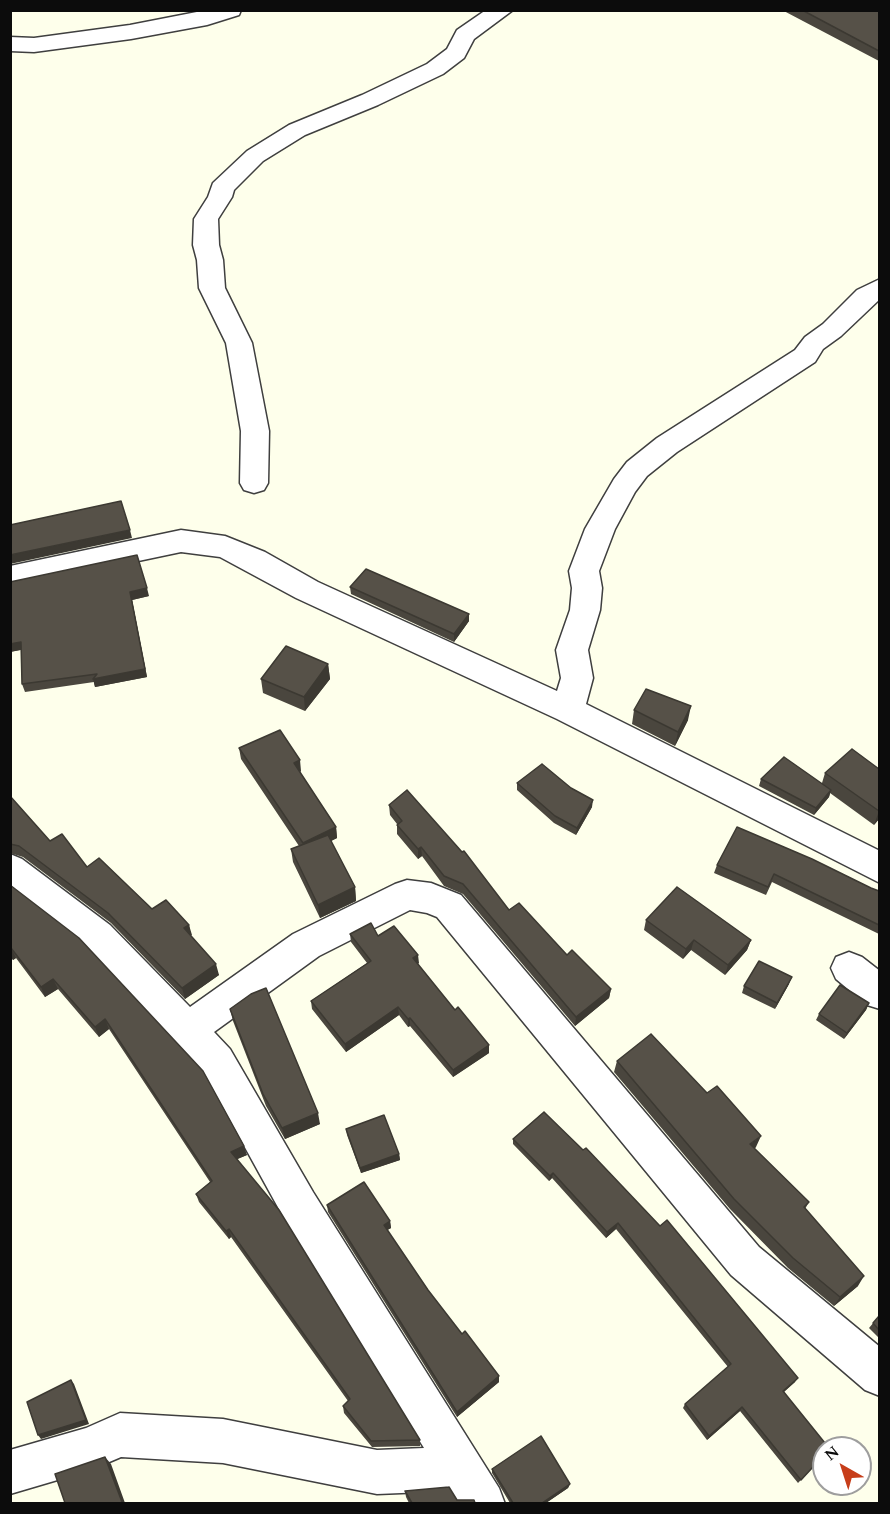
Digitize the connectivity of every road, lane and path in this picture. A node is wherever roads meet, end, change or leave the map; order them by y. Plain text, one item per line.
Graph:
1 (231, 10) edge
2 (504, 10) edge
3 (10, 44) edge
4 (879, 287) edge
5 (254, 483) dead end
6 (10, 577) edge
7 (568, 710) junction
8 (879, 868) edge
9 (10, 869) edge
10 (849, 968) dead end
11 (879, 993) edge
12 (187, 1031) junction
13 (879, 1374) edge
14 (10, 1472) edge
15 (471, 1486) edge

1 - 3 street
2 - 5 street
4 - 7 street
6 - 7 street
7 - 8 street
9 - 12 street
10 - 11 street
12 - 13 street
12 - 15 street
14 - 15 street

